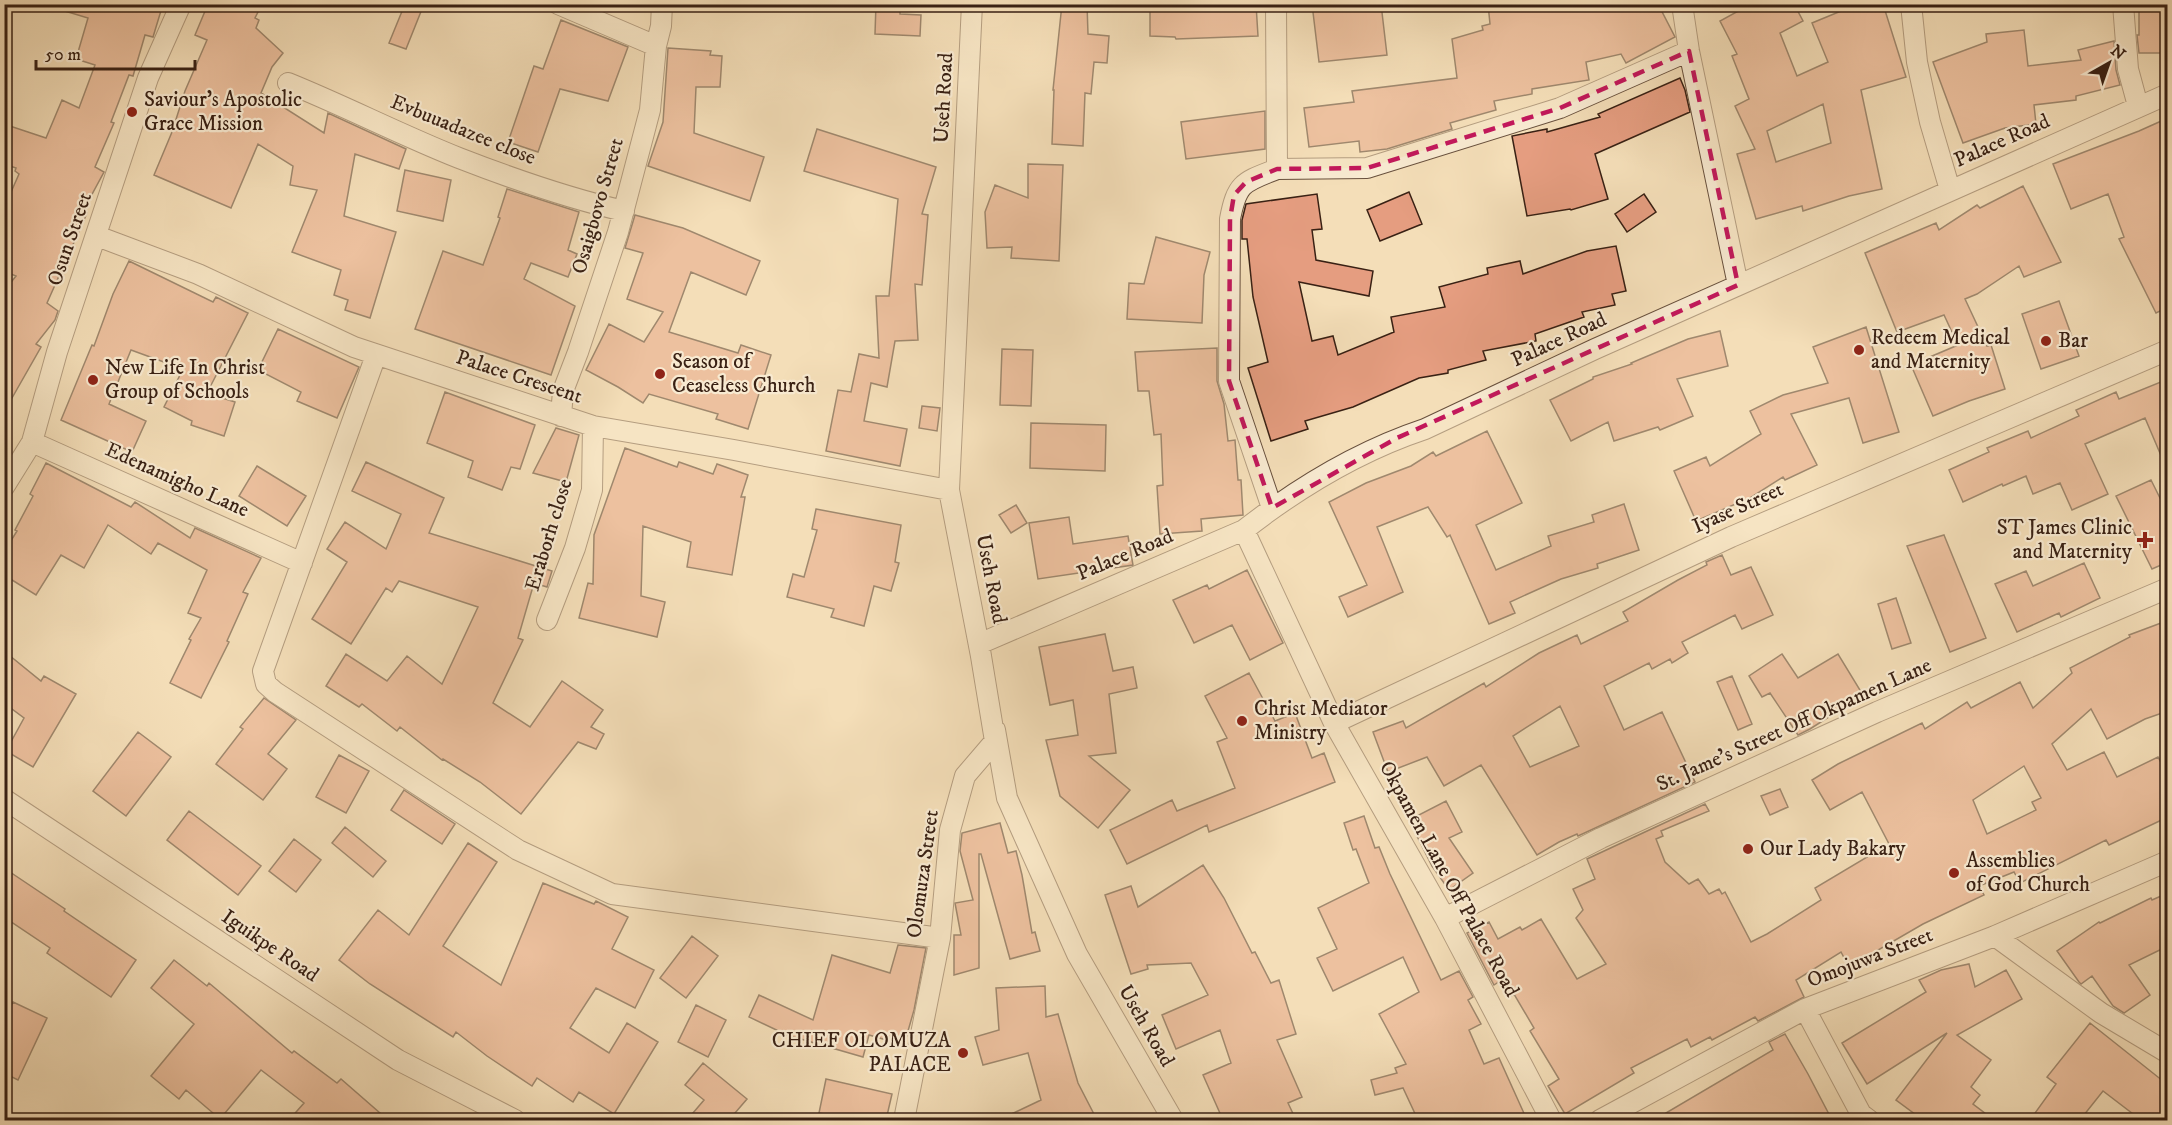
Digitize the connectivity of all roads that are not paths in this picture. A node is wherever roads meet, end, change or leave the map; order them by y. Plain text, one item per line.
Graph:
1 (181, 4) edge
2 (558, 4) edge
3 (662, 4) edge
4 (972, 4) edge
5 (1276, 4) edge
6 (1682, 4) edge
7 (1911, 4) edge
8 (2123, 4) edge
9 (656, 46) junction
10 (1689, 51) junction
11 (288, 83) dead end
12 (2168, 94) edge
13 (2138, 106) junction
14 (1277, 169) junction
15 (1950, 190) junction
16 (624, 211) junction
17 (97, 236) junction
18 (1738, 285) junction
19 (2168, 350) edge
20 (376, 355) junction
21 (561, 416) junction
22 (593, 426) junction
23 (32, 442) junction
24 (4, 487) edge
25 (949, 490) junction
26 (1272, 508) junction
27 (1244, 530) junction
28 (302, 563) junction
29 (2168, 588) edge
30 (548, 620) dead end
31 (979, 644) junction
32 (1334, 723) junction
33 (4, 799) edge
34 (2168, 861) edge
35 (1445, 918) junction
36 (1995, 936) junction
37 (940, 938) junction
38 (1804, 1010) junction
39 (2168, 1053) edge
40 (515, 1120) edge
41 (904, 1120) edge
42 (1173, 1120) edge
43 (1551, 1120) edge
44 (1600, 1120) edge
45 (1869, 1120) edge

1 - 17 street, Osun Street
2 - 9 street
3 - 9 street, Osaigbovo Street
4 - 25 street, Useh Road
5 - 14 street
6 - 10 street
7 - 15 street
8 - 13 street
9 - 16 street, Osaigbovo Street
10 - 14 street
10 - 18 street
11 - 16 street, Evbuuadazee close
12 - 13 street, Palace Road
13 - 15 street, Palace Road
14 - 26 street
15 - 18 street, Palace Road
16 - 21 street, Osaigbovo Street
17 - 20 street, Palace Crescent
17 - 23 street, Osun Street
18 - 26 street, Palace Road
19 - 32 street, Iyase Street
20 - 21 street, Palace Crescent
20 - 28 street
21 - 22 street, Palace Crescent
22 - 25 street, Palace Crescent
22 - 30 street, Eraborh close
23 - 24 street, Osun Street
23 - 28 street, Edenamigho Lane
25 - 31 street, Useh Road
26 - 27 street, Palace Road
27 - 31 street, Palace Road
27 - 32 street, Okpamen Lane Off Palace Road
28 - 37 street
29 - 35 street, St. Jame's Street Off Okpamen Lane
31 - 37 street, Olomuza Street
31 - 42 street, Useh Road
32 - 35 street, Okpamen Lane Off Palace Road
33 - 40 street, Iguikpe Road
34 - 36 street, Omojuwa Street
35 - 43 street, Okpamen Lane Off Palace Road
36 - 38 street, Omojuwa Street
36 - 39 street
37 - 41 street, Olomuza Street
38 - 44 street, Omojuwa Street
38 - 45 street

